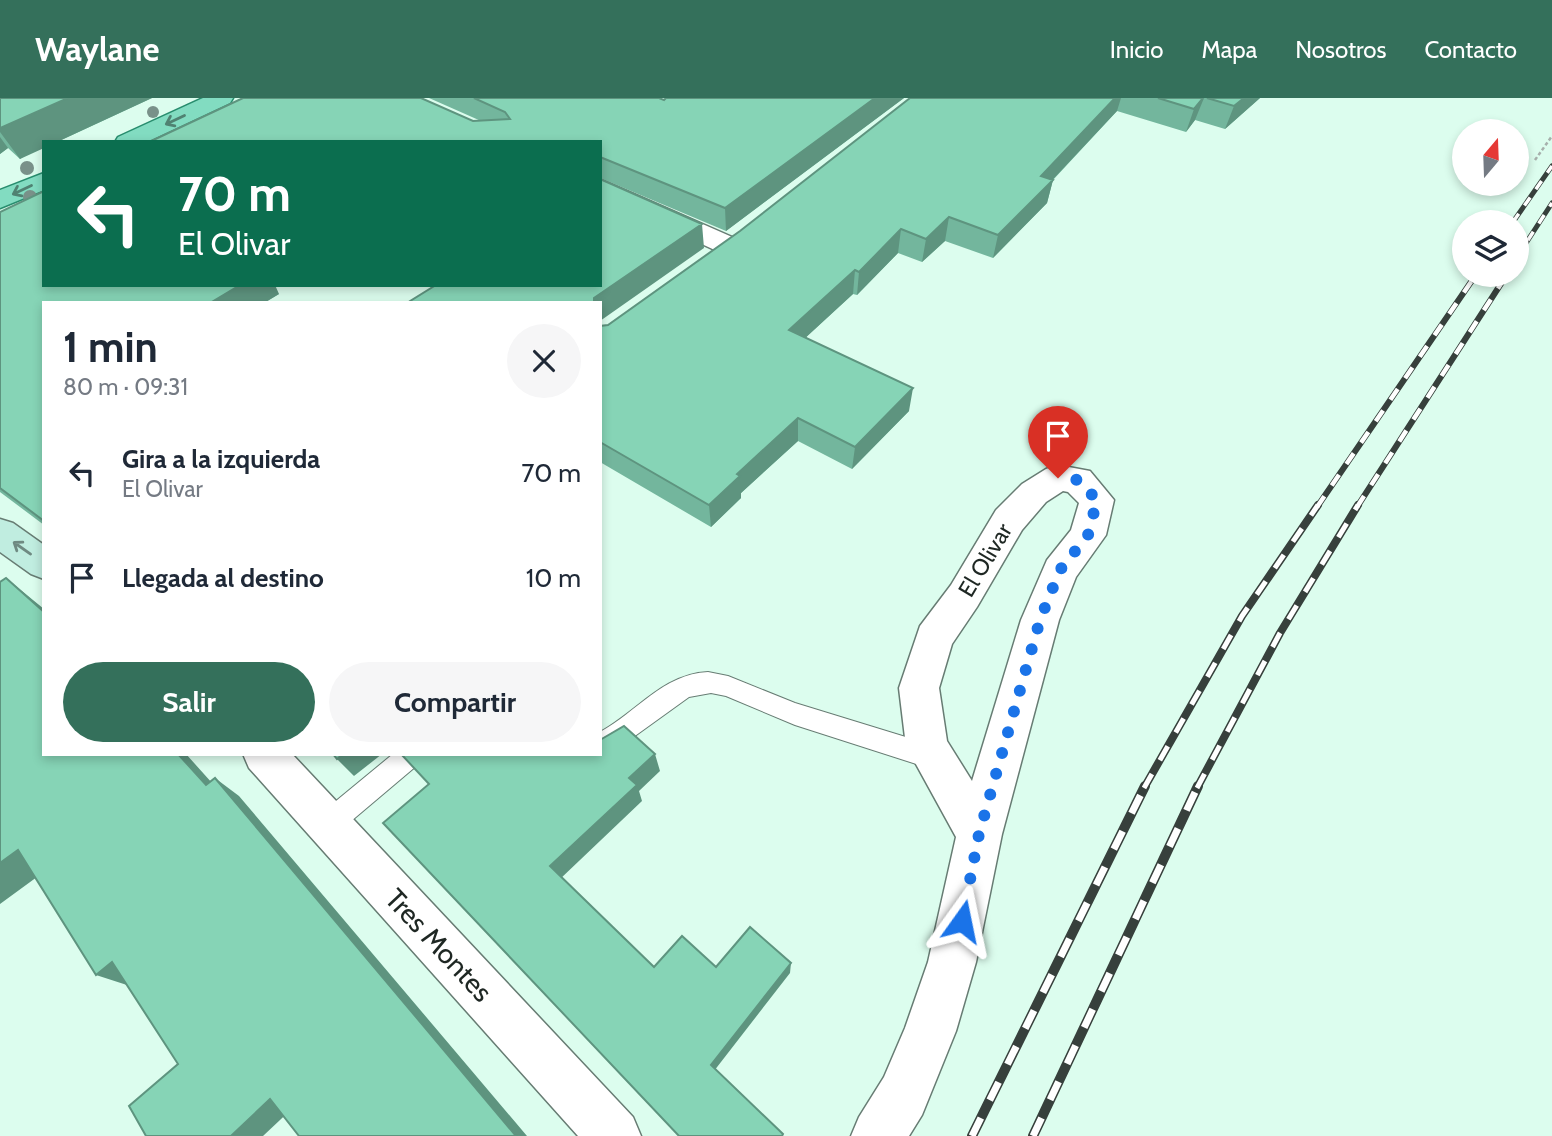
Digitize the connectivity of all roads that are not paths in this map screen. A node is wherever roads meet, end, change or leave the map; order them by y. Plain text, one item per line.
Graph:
1 (222, 98) edge
2 (245, 109) edge
3 (131, 140) edge
4 (180, 140) edge
5 (42, 181) edge
6 (602, 188) edge
7 (0, 200) edge
8 (42, 205) edge
9 (0, 224) edge
10 (751, 229) edge
11 (729, 246) junction
12 (708, 261) edge
13 (0, 533) edge
14 (42, 563) edge
15 (602, 743) edge
16 (266, 756) edge
17 (410, 756) edge
18 (934, 758) junction
19 (328, 824) junction
20 (979, 834) junction
21 (614, 1136) edge
22 (878, 1136) edge

1 -> 3 main road
2 - 4 main road
5 -> 7 main road
6 - 11 street
8 - 9 main road
10 - 11 street
11 - 12 street
14 -> 13 street
15 - 18 lane
16 - 19 street, Tres Montes
17 - 19 lane
18 - 20 street, El Olivar
18 - 20 street, El Olivar
19 - 21 street, Tres Montes
20 - 22 street, El Olivar

